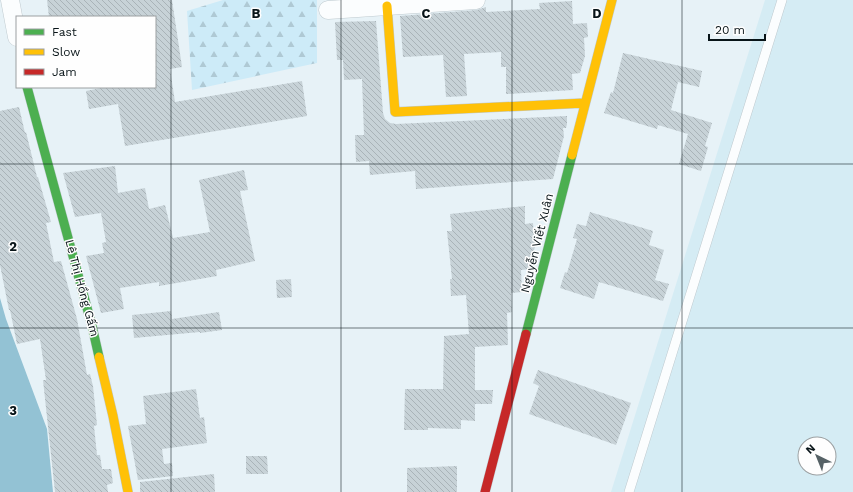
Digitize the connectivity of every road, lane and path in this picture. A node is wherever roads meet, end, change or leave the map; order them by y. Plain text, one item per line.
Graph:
1 (10, 0) edge
2 (476, 0) edge
3 (612, 0) edge
4 (782, 0) edge
5 (387, 6) junction
6 (328, 10) dead end
7 (16, 32) edge
8 (27, 88) edge
9 (585, 103) junction
10 (128, 492) edge
11 (485, 492) edge
12 (629, 492) edge

1 - 7 street
2 - 5 street
3 - 9 street, Nguyễn Viết Xuân
4 - 12 lane
5 - 6 street
5 - 9 street
8 - 10 street, Lê Thị Hồng Gấm
9 - 11 street, Nguyễn Viết Xuân

